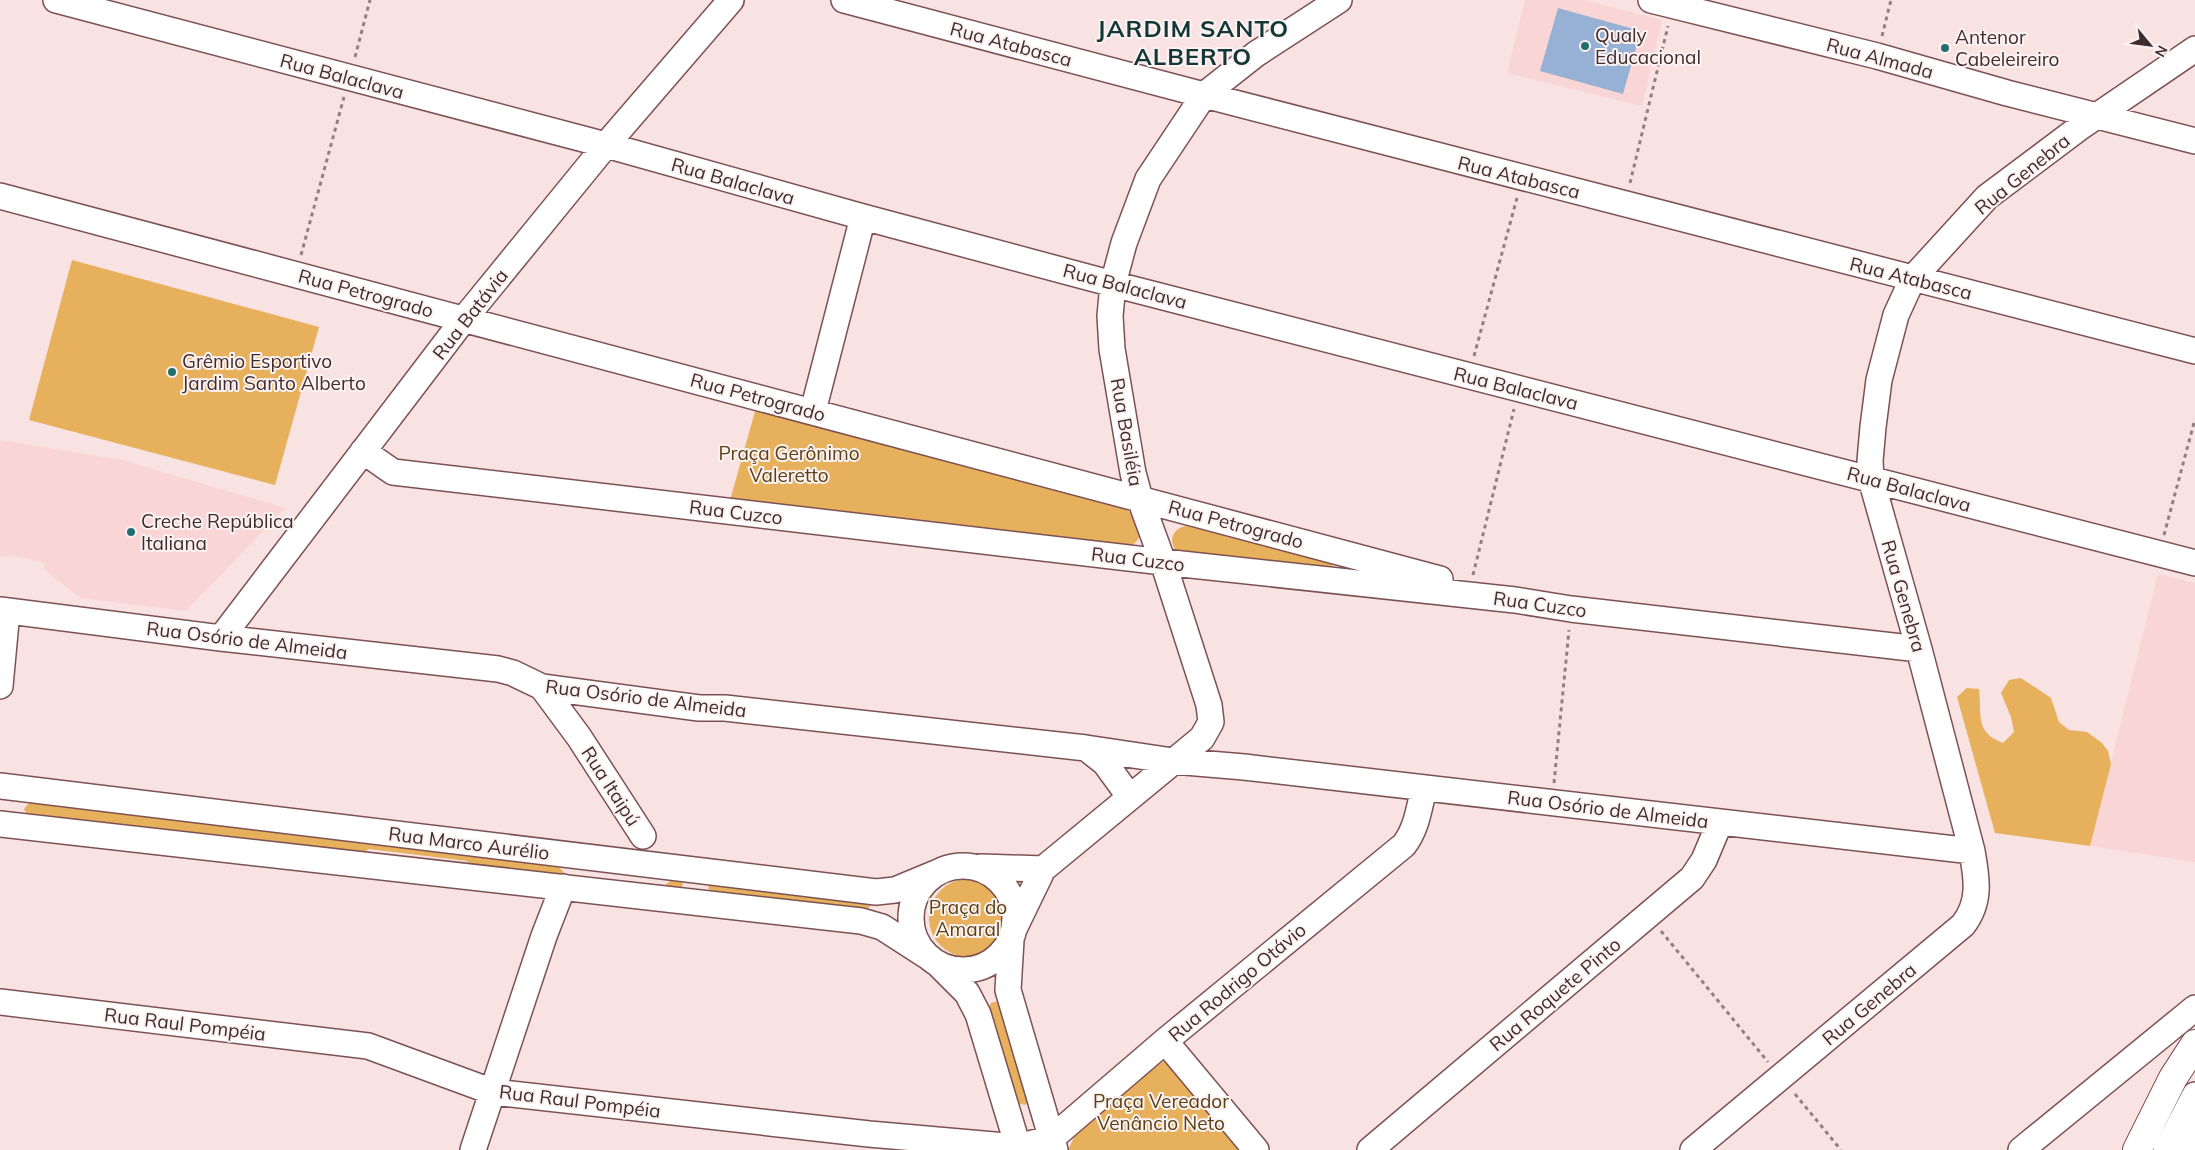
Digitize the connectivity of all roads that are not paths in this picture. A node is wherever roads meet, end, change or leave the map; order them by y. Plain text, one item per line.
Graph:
1 (56, 0) edge
2 (731, 0) edge
3 (844, 0) edge
4 (1339, 0) edge
5 (1662, 3) edge
6 (2195, 50) edge
7 (1204, 95) junction
8 (2099, 116) junction
9 (2195, 141) edge
10 (606, 145) junction
11 (0, 196) edge
12 (863, 217) junction
13 (1914, 278) junction
14 (1113, 284) junction
15 (464, 319) junction
16 (2195, 351) edge
17 (813, 411) junction
18 (363, 451) junction
19 (1871, 479) junction
20 (1140, 498) junction
21 (1164, 562) junction
22 (2195, 563) edge
23 (1515, 600) junction
24 (4, 611) edge
25 (221, 638) junction
26 (1919, 649) junction
27 (0, 686) edge
28 (542, 687) junction
29 (603, 696) junction
30 (1208, 730) junction
31 (579, 736) junction
32 (1086, 748) junction
33 (1173, 761) junction
34 (1244, 767) junction
35 (0, 786) edge
36 (1424, 788) junction
37 (1129, 796) junction
38 (1720, 822) junction
39 (0, 824) edge
40 (643, 836) dead end
41 (1972, 851) junction
42 (977, 867) junction
43 (1043, 869) junction
44 (690, 870) junction
45 (936, 873) junction
46 (523, 883) junction
47 (563, 887) junction
48 (686, 902) junction
49 (1013, 934) junction
50 (544, 936) junction
51 (933, 961) junction
52 (0, 1002) edge
53 (2195, 1008) edge
54 (1165, 1041) junction
55 (2195, 1044) edge
56 (494, 1092) junction
57 (2195, 1095) edge
58 (2195, 1133) edge
59 (868, 1142) edge
60 (1054, 1144) edge
61 (1018, 1149) edge
62 (473, 1150) edge
63 (1256, 1150) edge
64 (1370, 1150) edge
65 (1693, 1150) edge
66 (2021, 1150) edge
67 (2137, 1150) edge
68 (2166, 1150) edge
69 (2187, 1150) edge

1 - 10 street, Rua Balaclava
2 - 10 street, Rua Batávia
3 - 7 street, Rua Atabasca
4 - 7 street, Rua Basiléia
5 - 8 street, Rua Almada
6 - 8 street, Rua Genebra
7 - 13 street, Rua Atabasca
7 - 14 street, Rua Basiléia
8 - 9 street, Rua Almada
8 - 13 street, Rua Genebra
10 - 12 street, Rua Balaclava
10 - 15 street, Rua Batávia
11 - 15 street, Rua Petrogrado
12 - 14 street, Rua Balaclava
12 - 17 street
13 - 16 street, Rua Atabasca
13 - 19 street, Rua Genebra
14 - 19 street, Rua Balaclava
14 - 20 street, Rua Basiléia
15 - 17 street, Rua Petrogrado
15 - 18 street, Rua Batávia
17 - 20 street, Rua Petrogrado
18 - 21 street, Rua Cuzco
18 - 25 street, Rua Batávia
19 - 22 street, Rua Balaclava
19 - 26 street, Rua Genebra
20 - 21 street, Rua Basiléia
20 - 23 street, Rua Petrogrado
21 - 23 street, Rua Cuzco
21 - 30 street, Rua Basiléia
23 - 26 street, Rua Cuzco
24 - 25 street, Rua Osório de Almeida
24 - 27 street
25 - 28 street, Rua Osório de Almeida
26 - 41 street, Rua Genebra
28 - 29 street, Rua Osório de Almeida
28 - 31 street, Rua Itaipú
29 - 31 street, Rua Itaipú
29 - 32 street, Rua Osório de Almeida
30 - 33 street
30 - 34 street
31 - 40 street, Rua Itaipú
32 - 33 street, Rua Osório de Almeida
32 - 37 street
33 - 34 street, Rua Osório de Almeida
33 - 37 street
34 - 36 street, Rua Osório de Almeida
35 - 44 street, Rua Marco Aurélio
36 - 38 street, Rua Osório de Almeida
36 - 54 street, Rua Rodrigo Otávio
37 - 43 street
38 - 41 street, Rua Osório de Almeida
38 - 64 street, Rua Roquete Pinto
39 - 46 street, Rua Marco Aurélio
41 - 65 street, Rua Genebra
42 - 43 street
42 - 45 street
42 - 49 street
43 - 49 street
44 - 45 street, Rua Marco Aurélio
44 - 48 street
45 - 51 street
46 - 47 street, Rua Marco Aurélio
46 - 50 street
47 - 48 street, Rua Marco Aurélio
47 - 50 street
48 - 51 street, Rua Marco Aurélio
49 - 51 street
49 - 60 street
50 - 56 street
51 - 61 street
52 - 56 street, Rua Raul Pompéia
53 - 66 street
54 - 60 street, Rua Rodrigo Otávio
54 - 63 street
55 - 67 main road
56 - 59 street, Rua Raul Pompéia
56 - 62 street
57 - 68 street
58 - 69 main road
59 - 61 street, Rua Raul Pompéia
60 - 61 street, Rua Rodrigo Otávio

